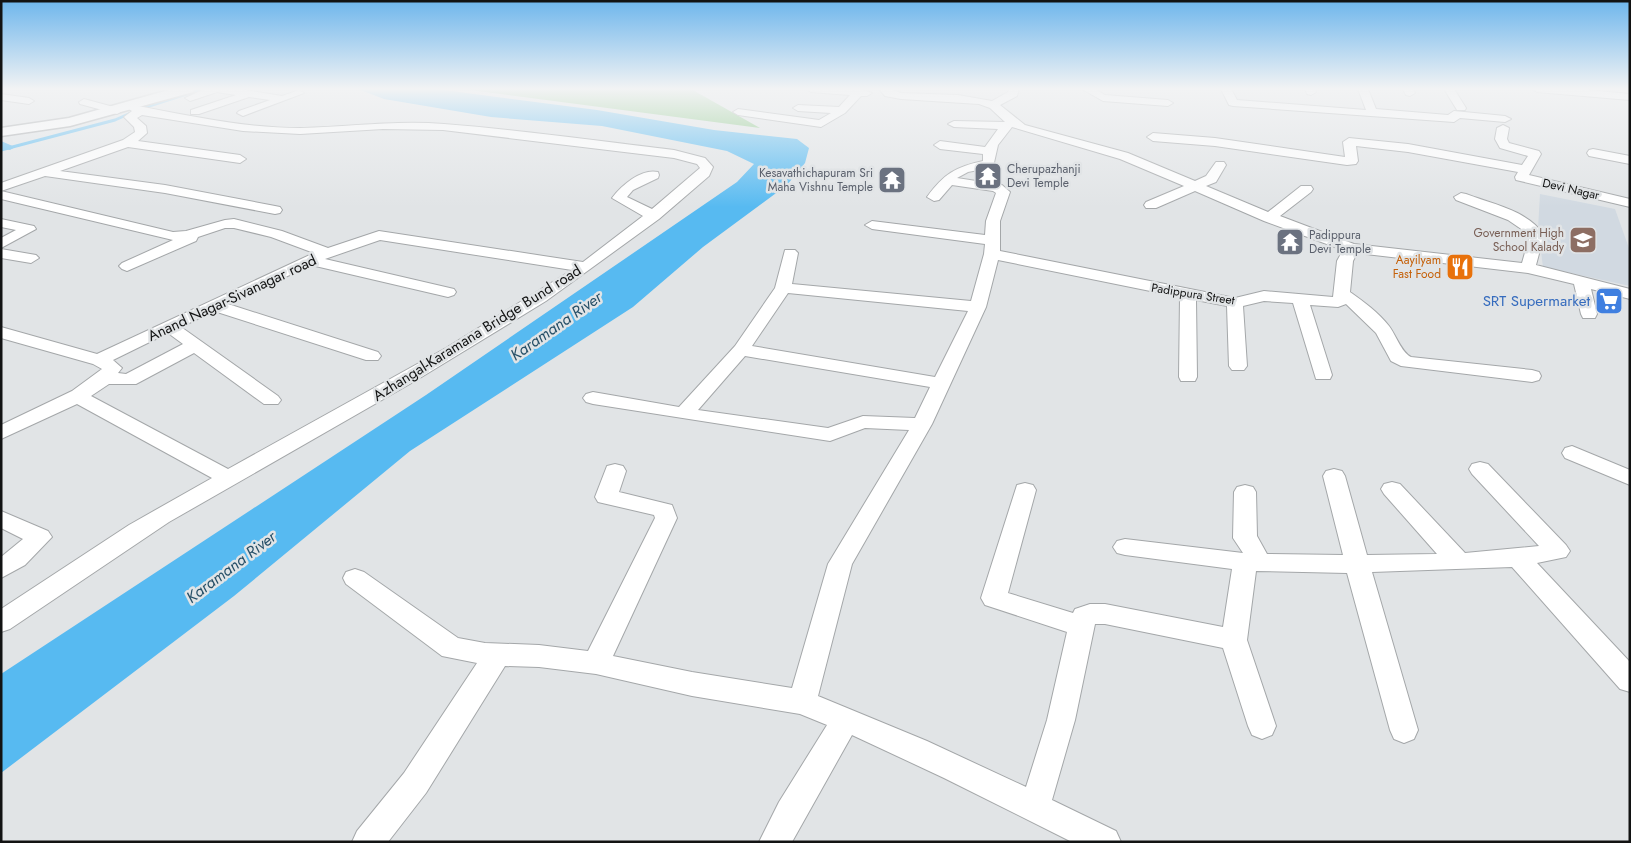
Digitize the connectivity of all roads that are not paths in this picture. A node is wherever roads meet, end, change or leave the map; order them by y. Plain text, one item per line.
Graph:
1 (26, 128) edge
2 (140, 128) edge
3 (257, 128) edge
4 (352, 128) edge
5 (433, 128) edge
6 (1005, 128) edge
7 (1025, 128) edge
8 (1503, 128) edge
9 (1, 132) edge
10 (1152, 137) dead end
11 (127, 143) junction
12 (940, 145) dead end
13 (989, 151) junction
14 (1286, 153) junction
15 (1593, 153) dead end
16 (1243, 157) dead end
17 (240, 159) dead end
18 (1630, 160) edge
19 (1220, 165) dead end
20 (1526, 170) junction
21 (43, 172) junction
22 (653, 175) dead end
23 (949, 181) junction
24 (1196, 185) junction
25 (1, 187) edge
26 (1306, 189) dead end
27 (1, 195) edge
28 (934, 197) dead end
29 (1461, 197) dead end
30 (1630, 203) edge
31 (1151, 205) dead end
32 (275, 210) dead end
33 (654, 216) junction
34 (1269, 218) junction
35 (1, 223) edge
36 (872, 225) dead end
37 (193, 235) junction
38 (1, 244) edge
39 (992, 247) junction
40 (1352, 248) junction
41 (1, 253) edge
42 (327, 253) junction
43 (790, 253) dead end
44 (31, 258) dead end
45 (309, 260) junction
46 (127, 266) dead end
47 (585, 267) junction
48 (1528, 268) junction
49 (1581, 282) junction
50 (783, 288) junction
51 (448, 292) dead end
52 (1188, 294) junction
53 (1342, 294) junction
54 (1630, 294) edge
55 (1301, 300) junction
56 (1235, 302) junction
57 (214, 305) junction
58 (978, 307) junction
59 (1589, 314) dead end
60 (169, 326) junction
61 (1, 332) edge
62 (195, 345) junction
63 (741, 350) junction
64 (372, 356) dead end
65 (99, 360) junction
66 (1238, 366) dead end
67 (1323, 375) dead end
68 (1532, 376) dead end
69 (1188, 377) dead end
70 (107, 378) junction
71 (940, 383) junction
72 (77, 396) junction
73 (593, 398) dead end
74 (271, 400) dead end
75 (684, 414) junction
76 (922, 424) junction
77 (1, 432) edge
78 (1572, 453) dead end
79 (1480, 470) dead end
80 (614, 471) dead end
81 (1334, 476) dead end
82 (229, 478) junction
83 (1630, 478) edge
84 (1392, 489) dead end
85 (1025, 490) dead end
86 (1245, 492) dead end
87 (1, 519) edge
88 (1125, 547) dead end
89 (1518, 558) junction
90 (1251, 562) junction
91 (1355, 562) junction
92 (1459, 562) junction
93 (1, 569) edge
94 (355, 578) dead end
95 (1, 622) edge
96 (1080, 626) junction
97 (1234, 640) junction
98 (497, 655) junction
99 (596, 663) junction
100 (1630, 681) edge
101 (802, 702) junction
102 (846, 719) junction
103 (1262, 726) dead end
104 (1404, 730) dead end
105 (1035, 806) junction
106 (368, 842) edge
107 (775, 842) edge
108 (1105, 842) edge

1 - 9 main road
2 - 11 street
3 - 4 street, Azhangal-Karamana Bridge Bund road
5 - 33 street, Azhangal-Karamana Bridge Bund road
6 - 13 street
7 - 24 street
8 - 20 street, Devi Nagar
10 - 14 street, Devi Nagar
11 - 17 street
11 - 21 street
12 - 13 street
13 - 23 street
14 - 16 street
14 - 20 street, Devi Nagar
15 - 18 street
19 - 24 street
20 - 30 street, Devi Nagar
21 - 25 street
21 - 32 street
22 - 33 street
23 - 28 street
23 - 39 street
24 - 31 street
24 - 34 street
26 - 34 street
27 - 37 street, Anand Nagar-Sivanagar road
29 - 48 street
33 - 47 street, Azhangal-Karamana Bridge Bund road
34 - 40 street
35 - 38 street
36 - 39 street, Padippura Street
37 - 42 street, Anand Nagar-Sivanagar road
37 - 46 street
39 - 52 street, Padippura Street
39 - 58 street
40 - 48 street
40 - 53 street
41 - 44 street
42 - 45 street, Anand Nagar-Sivanagar road
42 - 47 street
43 - 50 street
45 - 51 street
45 - 57 street, Anand Nagar-Sivanagar road
47 - 82 street, Azhangal-Karamana Bridge Bund road
48 - 49 street
49 - 54 street
49 - 59 street
50 - 58 street
50 - 63 street
52 - 56 street, Padippura Street
52 - 69 street
53 - 55 street, Padippura Street
53 - 68 street
55 - 56 street, Padippura Street
55 - 67 street
56 - 66 street
57 - 60 street, Anand Nagar-Sivanagar road
57 - 64 street
58 - 71 street
60 - 62 street
60 - 65 street, Anand Nagar-Sivanagar road
61 - 65 street
62 - 70 street
62 - 74 street
63 - 71 street
63 - 75 street
65 - 70 street
70 - 72 street
71 - 76 street
72 - 77 street
72 - 82 street
73 - 75 street
75 - 76 street
76 - 101 street
78 - 83 street
79 - 89 street
80 - 99 street
81 - 91 street
82 - 95 street, Azhangal-Karamana Bridge Bund road
84 - 92 street
85 - 96 street
86 - 90 street
87 - 93 street
88 - 90 street
89 - 92 street
89 - 100 street
90 - 91 street
90 - 97 street
91 - 92 street
91 - 104 street
94 - 98 street
96 - 97 street
96 - 105 street
97 - 103 street
98 - 99 street
98 - 106 street
99 - 101 street
101 - 102 street
102 - 105 street
102 - 107 street
105 - 108 street

